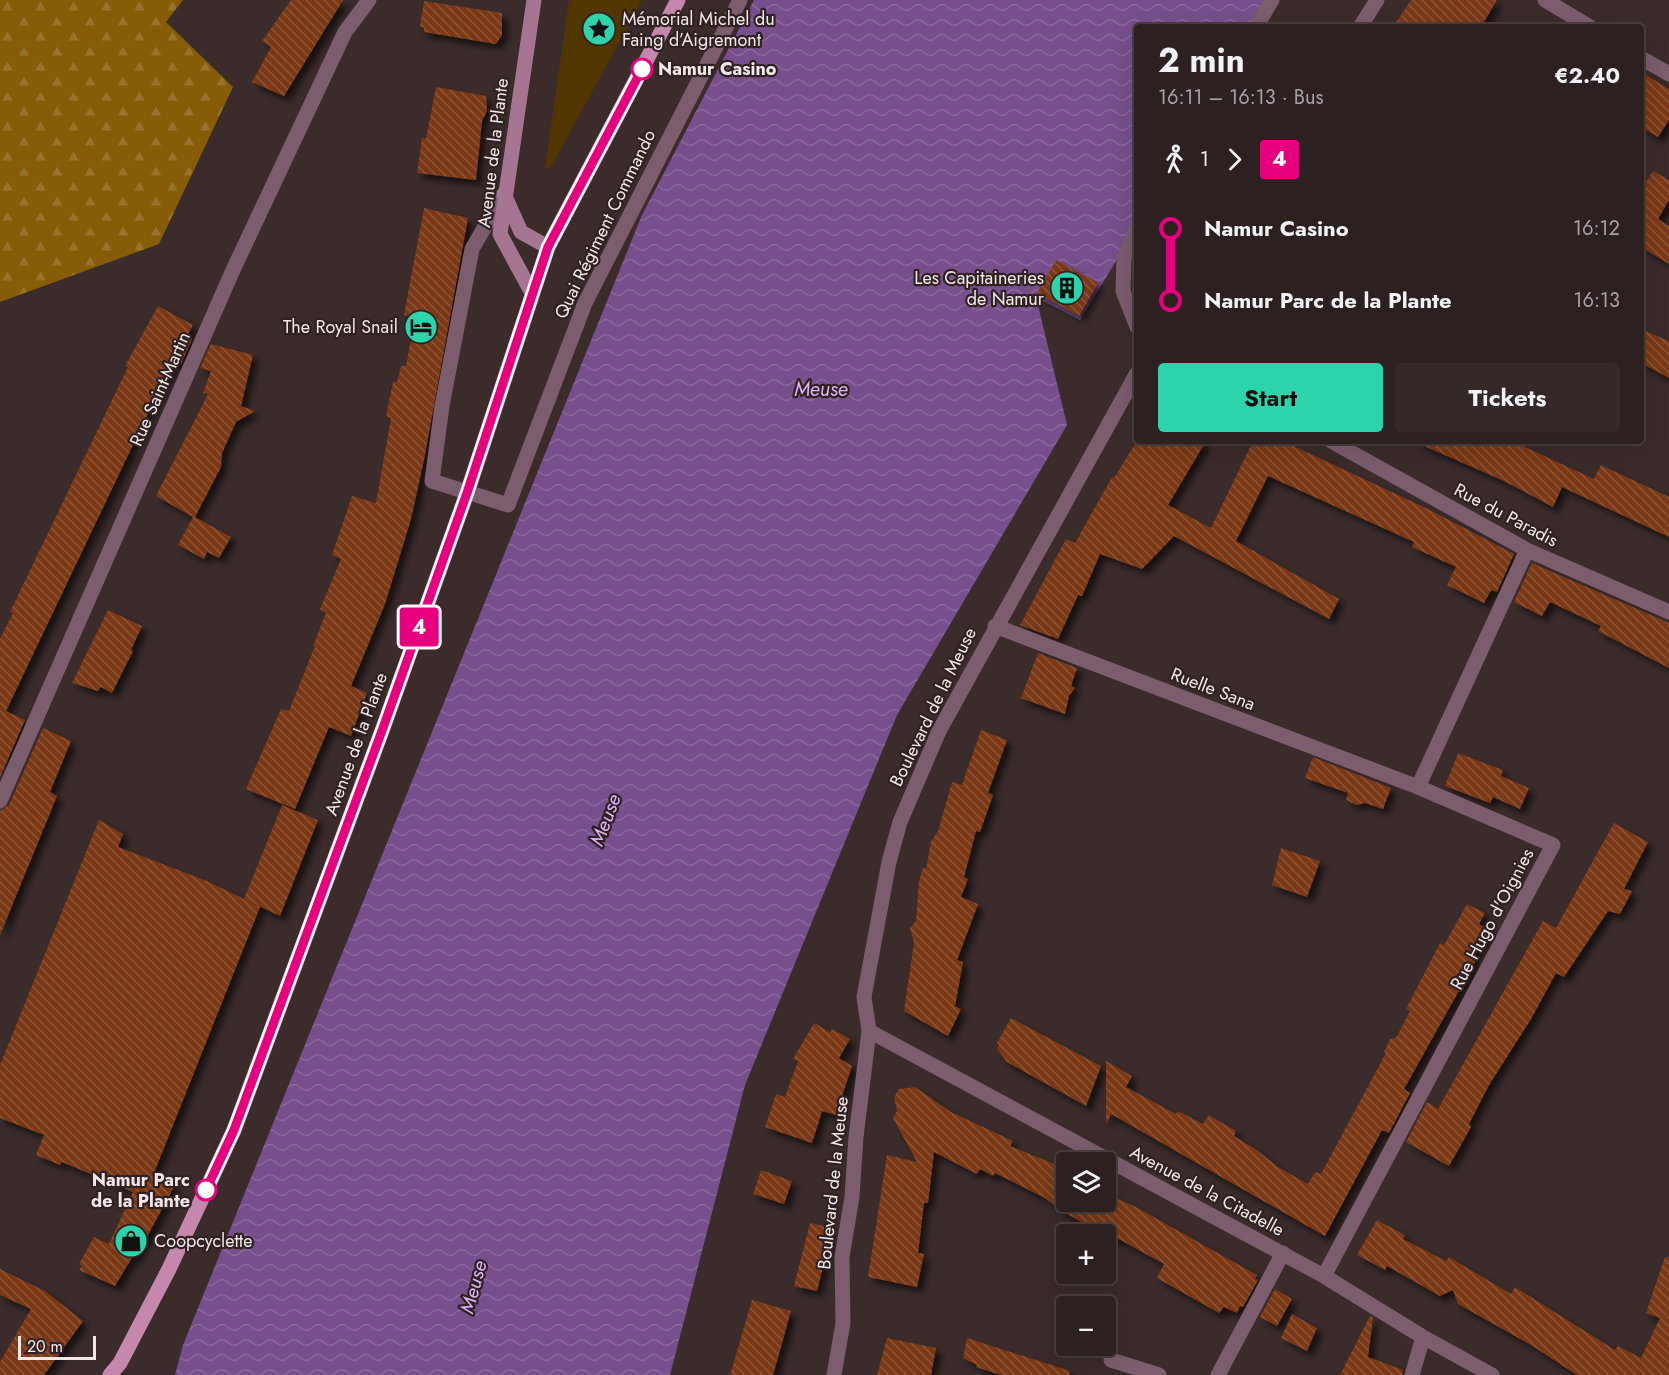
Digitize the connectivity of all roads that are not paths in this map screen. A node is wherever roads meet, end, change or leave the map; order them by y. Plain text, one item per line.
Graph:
1 (369, 0) edge
2 (534, 0) edge
3 (678, 0) edge
4 (740, 0) edge
5 (1272, 0) edge
6 (1377, 0) edge
7 (1545, 0) edge
8 (1258, 24) edge
9 (1362, 24) edge
10 (1585, 24) edge
11 (1644, 60) edge
12 (1669, 74) edge
13 (504, 195) junction
14 (1134, 235) edge
15 (548, 247) junction
16 (532, 292) junction
17 (1134, 319) edge
18 (1134, 379) edge
19 (1336, 444) edge
20 (467, 493) junction
21 (1527, 550) junction
22 (1669, 612) edge
23 (995, 626) junction
24 (1418, 787) junction
25 (0, 801) edge
26 (869, 1031) junction
27 (1282, 1254) junction
28 (1324, 1276) junction
29 (1423, 1337) junction
30 (1111, 1360) dead end
31 (110, 1375) edge
32 (834, 1375) edge
33 (1159, 1375) edge
34 (1218, 1375) edge
35 (1412, 1375) edge
36 (1492, 1375) edge

1 - 25 street, Rue Saint-Martin
2 - 13 main road, Avenue de la Plante
3 - 15 main road
4 - 20 street, Quai Régiment Commando
5 - 8 street
6 - 9 street
7 - 10 street
11 - 12 street
13 - 15 main road
13 - 16 main road, Avenue de la Plante
13 - 20 street
14 - 17 street
15 - 16 main road
16 - 20 main road, Avenue de la Plante
18 - 23 street, Boulevard de la Meuse
19 - 21 street, Rue du Paradis
20 - 31 main road, Avenue de la Plante
21 - 22 street, Rue du Paradis
21 - 24 street
23 - 24 street, Ruelle Sana
23 - 26 street, Boulevard de la Meuse
24 - 28 street, Rue Hugo d'Oignies
26 - 27 street, Avenue de la Citadelle
26 - 32 street, Boulevard de la Meuse
27 - 28 street, Avenue de la Citadelle
27 - 34 street
28 - 29 street, Avenue de la Citadelle
29 - 35 street
29 - 36 street, Avenue de la Citadelle
30 - 33 street

